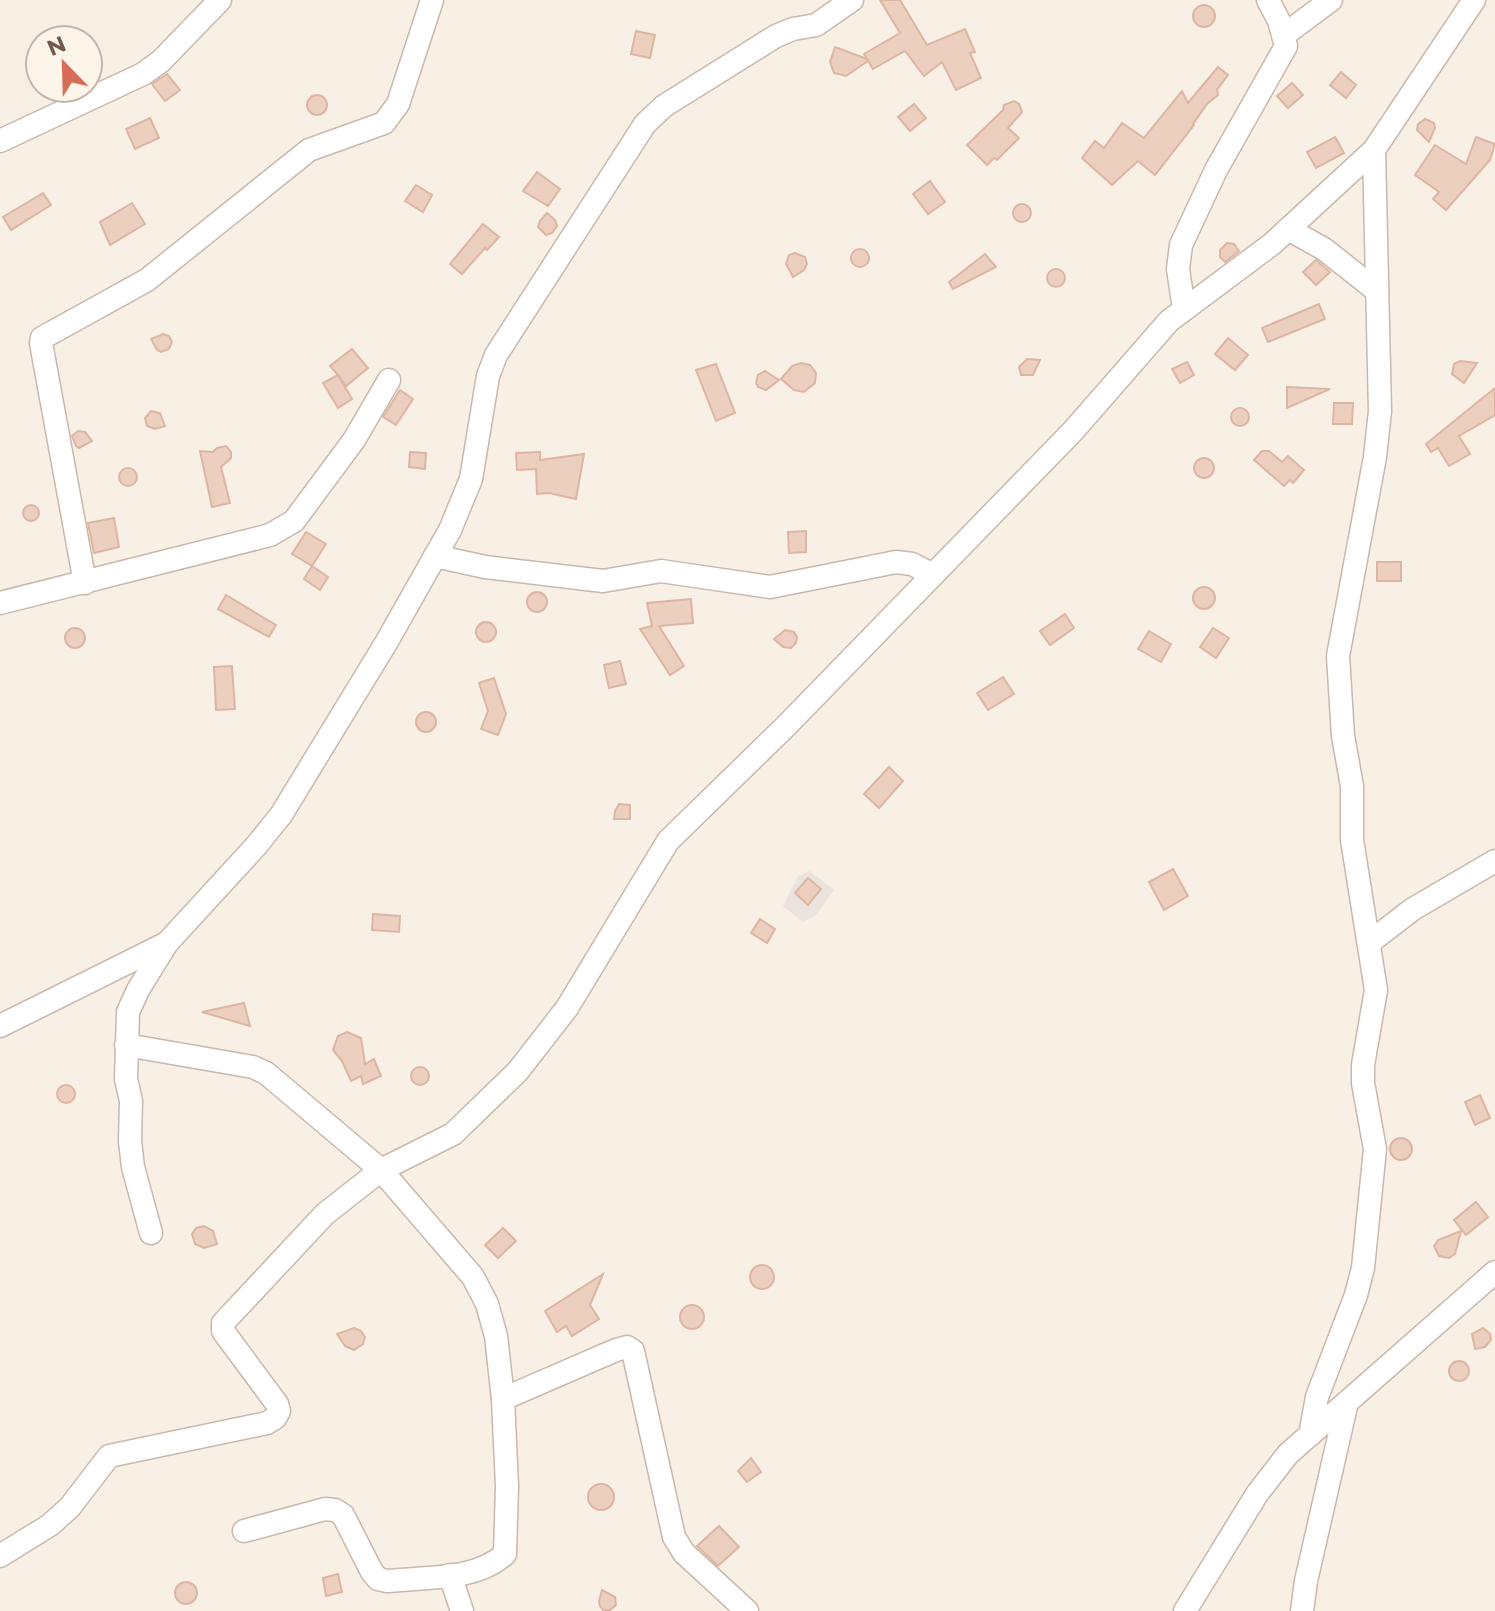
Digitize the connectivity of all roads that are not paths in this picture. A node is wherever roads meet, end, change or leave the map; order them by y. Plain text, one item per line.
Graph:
1 (220, 0) edge
2 (432, 0) edge
3 (852, 0) edge
4 (1268, 0) edge
5 (1331, 0) edge
6 (1474, 0) edge
7 (1284, 35) junction
8 (0, 141) edge
9 (1374, 150) junction
10 (1288, 229) junction
11 (1377, 291) junction
12 (1184, 309) junction
13 (389, 380) dead end
14 (435, 556) junction
15 (933, 575) junction
16 (85, 583) junction
17 (0, 603) edge
18 (1495, 861) edge
19 (1370, 942) junction
20 (167, 943) junction
21 (0, 1026) edge
22 (126, 1045) junction
23 (381, 1170) junction
24 (151, 1233) dead end
25 (1495, 1272) edge
26 (503, 1399) junction
27 (1347, 1402) junction
28 (1310, 1435) junction
29 (244, 1531) dead end
30 (0, 1556) edge
31 (450, 1575) junction
32 (462, 1611) edge
33 (747, 1611) edge
34 (1185, 1611) edge
35 (1302, 1611) edge

1 - 8 street
2 - 16 street
3 - 14 street
4 - 7 street
5 - 7 street
6 - 9 street
7 - 12 street
9 - 10 street
9 - 11 street
10 - 11 street
10 - 12 street
11 - 19 street
12 - 15 street
13 - 16 street
14 - 15 street
14 - 20 street
15 - 23 street
16 - 17 street
18 - 19 street
19 - 28 street
20 - 21 street
20 - 22 street
22 - 23 street
22 - 24 street
23 - 26 street
23 - 30 street
25 - 27 street
26 - 31 street
26 - 33 street
27 - 28 street
27 - 35 street
28 - 34 street
29 - 31 street
31 - 32 street

